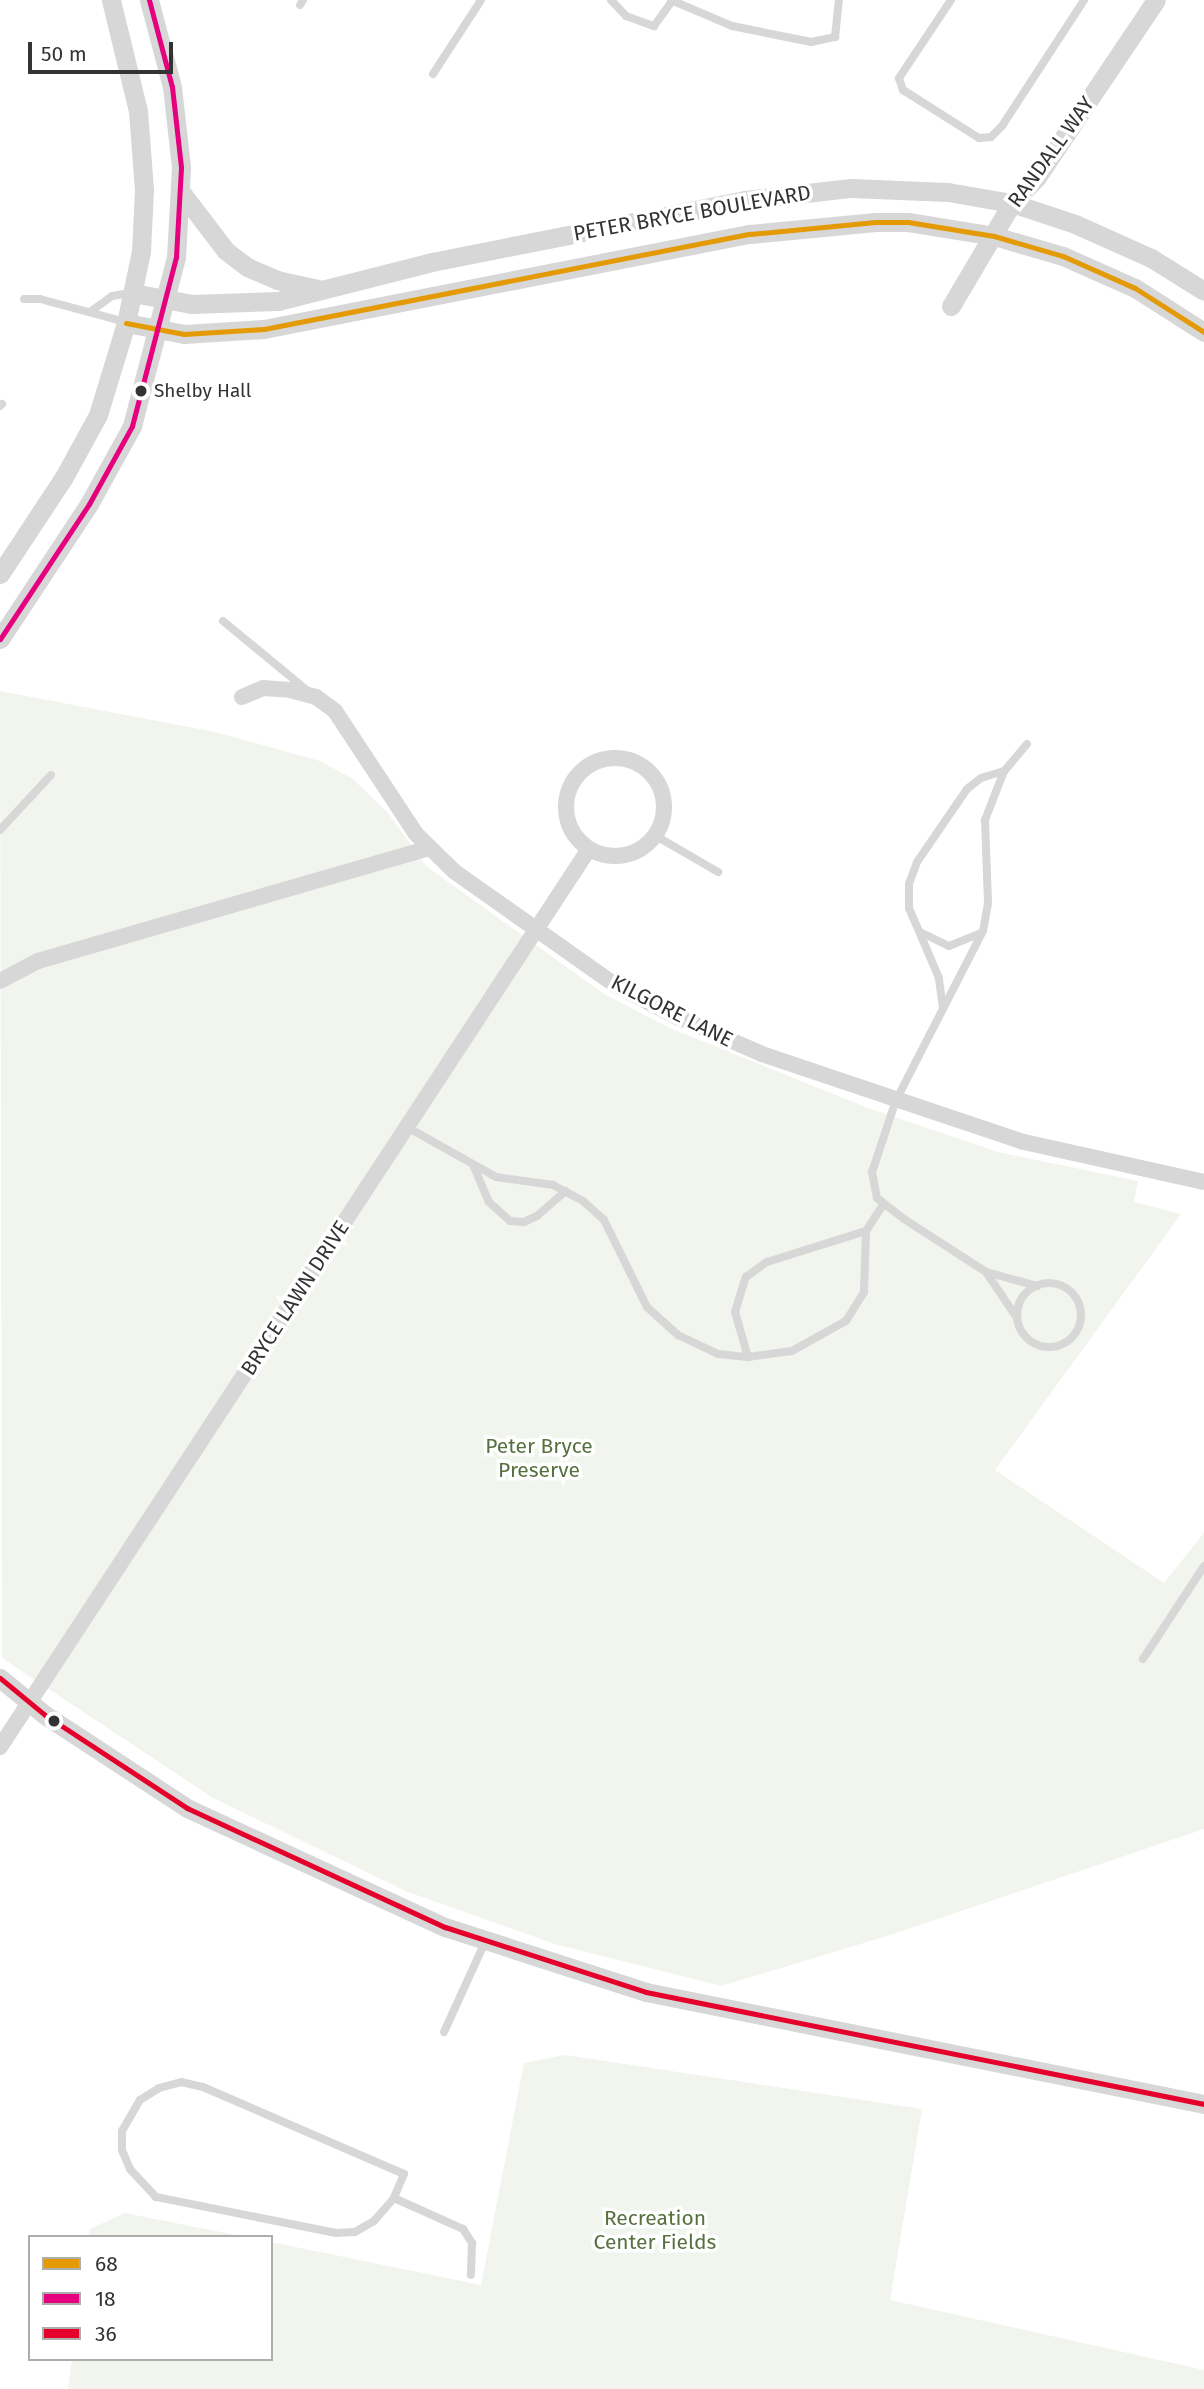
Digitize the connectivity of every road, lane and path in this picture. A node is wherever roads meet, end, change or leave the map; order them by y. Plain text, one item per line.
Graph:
1 (111, 0) edge
2 (149, 0) edge
3 (481, 0) edge
4 (611, 0) edge
5 (672, 0) edge
6 (839, 0) edge
7 (951, 0) edge
8 (1083, 0) edge
9 (1156, 0) edge
10 (433, 74) dead end
11 (181, 192) junction
12 (1012, 203) junction
13 (994, 236) junction
14 (323, 290) junction
15 (1204, 291) edge
16 (133, 293) junction
17 (24, 299) dead end
18 (166, 299) junction
19 (951, 306) dead end
20 (90, 312) junction
21 (127, 323) junction
22 (157, 330) junction
23 (1204, 332) edge
24 (0, 574) edge
25 (223, 621) dead end
26 (0, 639) edge
27 (242, 696) dead end
28 (316, 697) junction
29 (1027, 744) dead end
30 (1004, 771) junction
31 (51, 775) dead end
32 (0, 831) edge
33 (656, 836) junction
34 (430, 848) junction
35 (589, 849) junction
36 (718, 872) dead end
37 (536, 930) junction
38 (918, 930) junction
39 (982, 931) junction
40 (0, 981) edge
41 (943, 1008) junction
42 (896, 1100) junction
43 (407, 1127) junction
44 (474, 1167) junction
45 (1204, 1182) edge
46 (566, 1191) junction
47 (883, 1205) junction
48 (866, 1230) junction
49 (986, 1272) junction
50 (1037, 1286) junction
51 (1017, 1318) junction
52 (748, 1357) junction
53 (1204, 1566) edge
54 (1143, 1659) dead end
55 (0, 1678) edge
56 (29, 1703) junction
57 (0, 1747) edge
58 (486, 1940) junction
59 (444, 2032) dead end
60 (1204, 2104) edge
61 (394, 2198) junction
62 (471, 2275) dead end

1 - 16 street
2 - 11 street
3 - 10 lane
4 - 5 lane
5 - 6 lane
7 - 8 lane
9 - 12 street, RANDALL WAY
11 - 14 street
11 - 18 street
12 - 13 street, RANDALL WAY
12 - 14 street, PETER BRYCE BOULEVARD
12 - 15 street, PETER BRYCE BOULEVARD
13 - 19 street, RANDALL WAY
13 - 22 street, PETER BRYCE BOULEVARD
13 - 23 street, PETER BRYCE BOULEVARD
14 - 18 street, PETER BRYCE BOULEVARD
16 - 18 street, PETER BRYCE BOULEVARD
16 - 20 lane
16 - 21 street
17 - 20 lane
18 - 22 street
20 - 21 lane
21 - 22 street, PETER BRYCE BOULEVARD
21 - 24 street
22 - 26 street
25 - 28 lane
27 - 28 street
28 - 34 street, KILGORE LANE
29 - 30 lane
30 - 38 lane
30 - 39 lane
31 - 32 lane
33 - 35 street
33 - 35 street
33 - 36 lane
34 - 37 street, KILGORE LANE
34 - 40 street
35 - 37 street, BRYCE LAWN DRIVE
37 - 42 street, KILGORE LANE
37 - 43 street, BRYCE LAWN DRIVE
38 - 39 lane
38 - 41 lane
39 - 41 lane
41 - 42 lane
42 - 45 street, KILGORE LANE
42 - 47 lane
43 - 44 lane
43 - 56 street, BRYCE LAWN DRIVE
44 - 46 lane
44 - 46 lane
46 - 52 lane
47 - 48 lane
47 - 49 lane
48 - 52 lane
48 - 52 lane
49 - 50 lane
49 - 51 lane
50 - 51 lane
50 - 51 lane
53 - 54 lane
55 - 56 street
56 - 57 street, BRYCE LAWN DRIVE
56 - 58 street
58 - 59 lane
58 - 60 street
61 - 61 lane
61 - 62 lane

